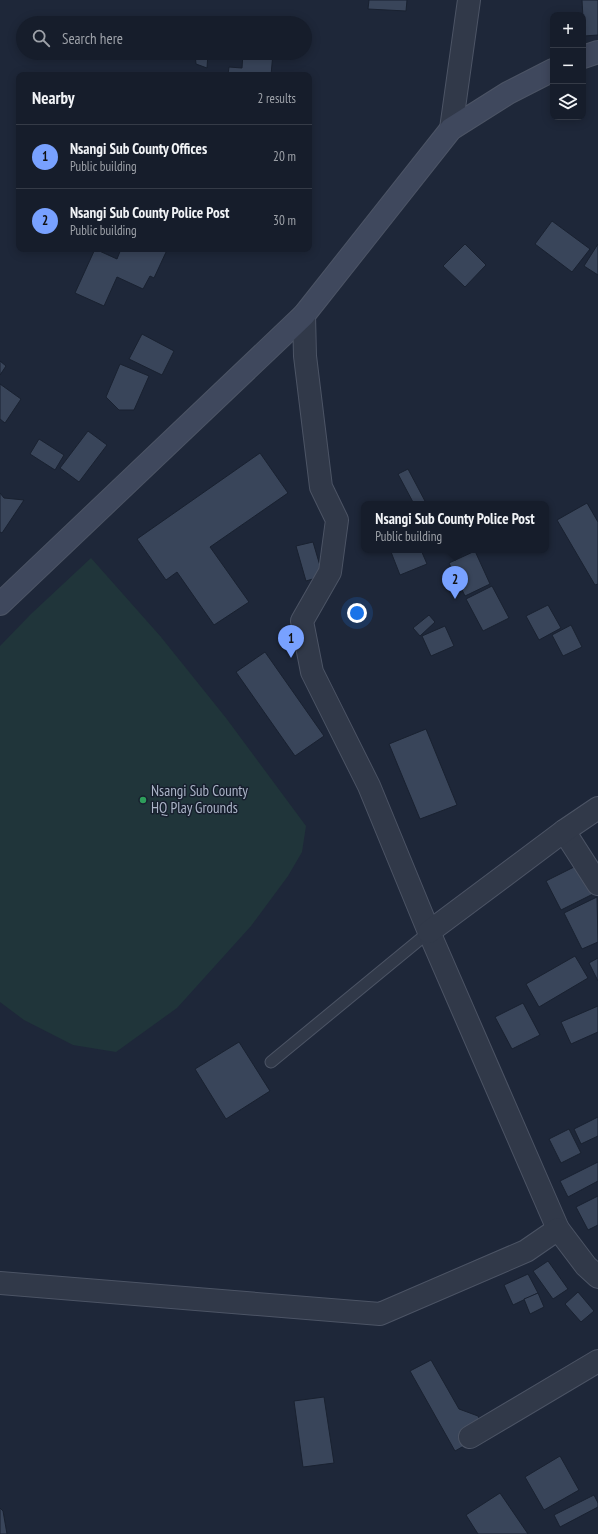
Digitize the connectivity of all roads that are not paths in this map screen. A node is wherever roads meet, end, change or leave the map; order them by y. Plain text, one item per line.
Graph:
1 (469, 0) edge
2 (598, 52) edge
3 (586, 56) edge
4 (550, 72) edge
5 (452, 130) junction
6 (304, 315) junction
7 (0, 604) edge
8 (598, 808) edge
9 (564, 831) junction
10 (598, 884) edge
11 (429, 932) junction
12 (271, 1062) dead end
13 (558, 1229) junction
14 (598, 1277) edge
15 (0, 1283) edge
16 (598, 1361) edge
17 (470, 1437) dead end

1 - 5 street
2 - 3 street
4 - 5 street
5 - 6 street
6 - 7 street
6 - 11 street
8 - 9 street
9 - 10 street
9 - 11 street
11 - 12 lane
11 - 13 street
13 - 14 street
13 - 15 street
16 - 17 street

